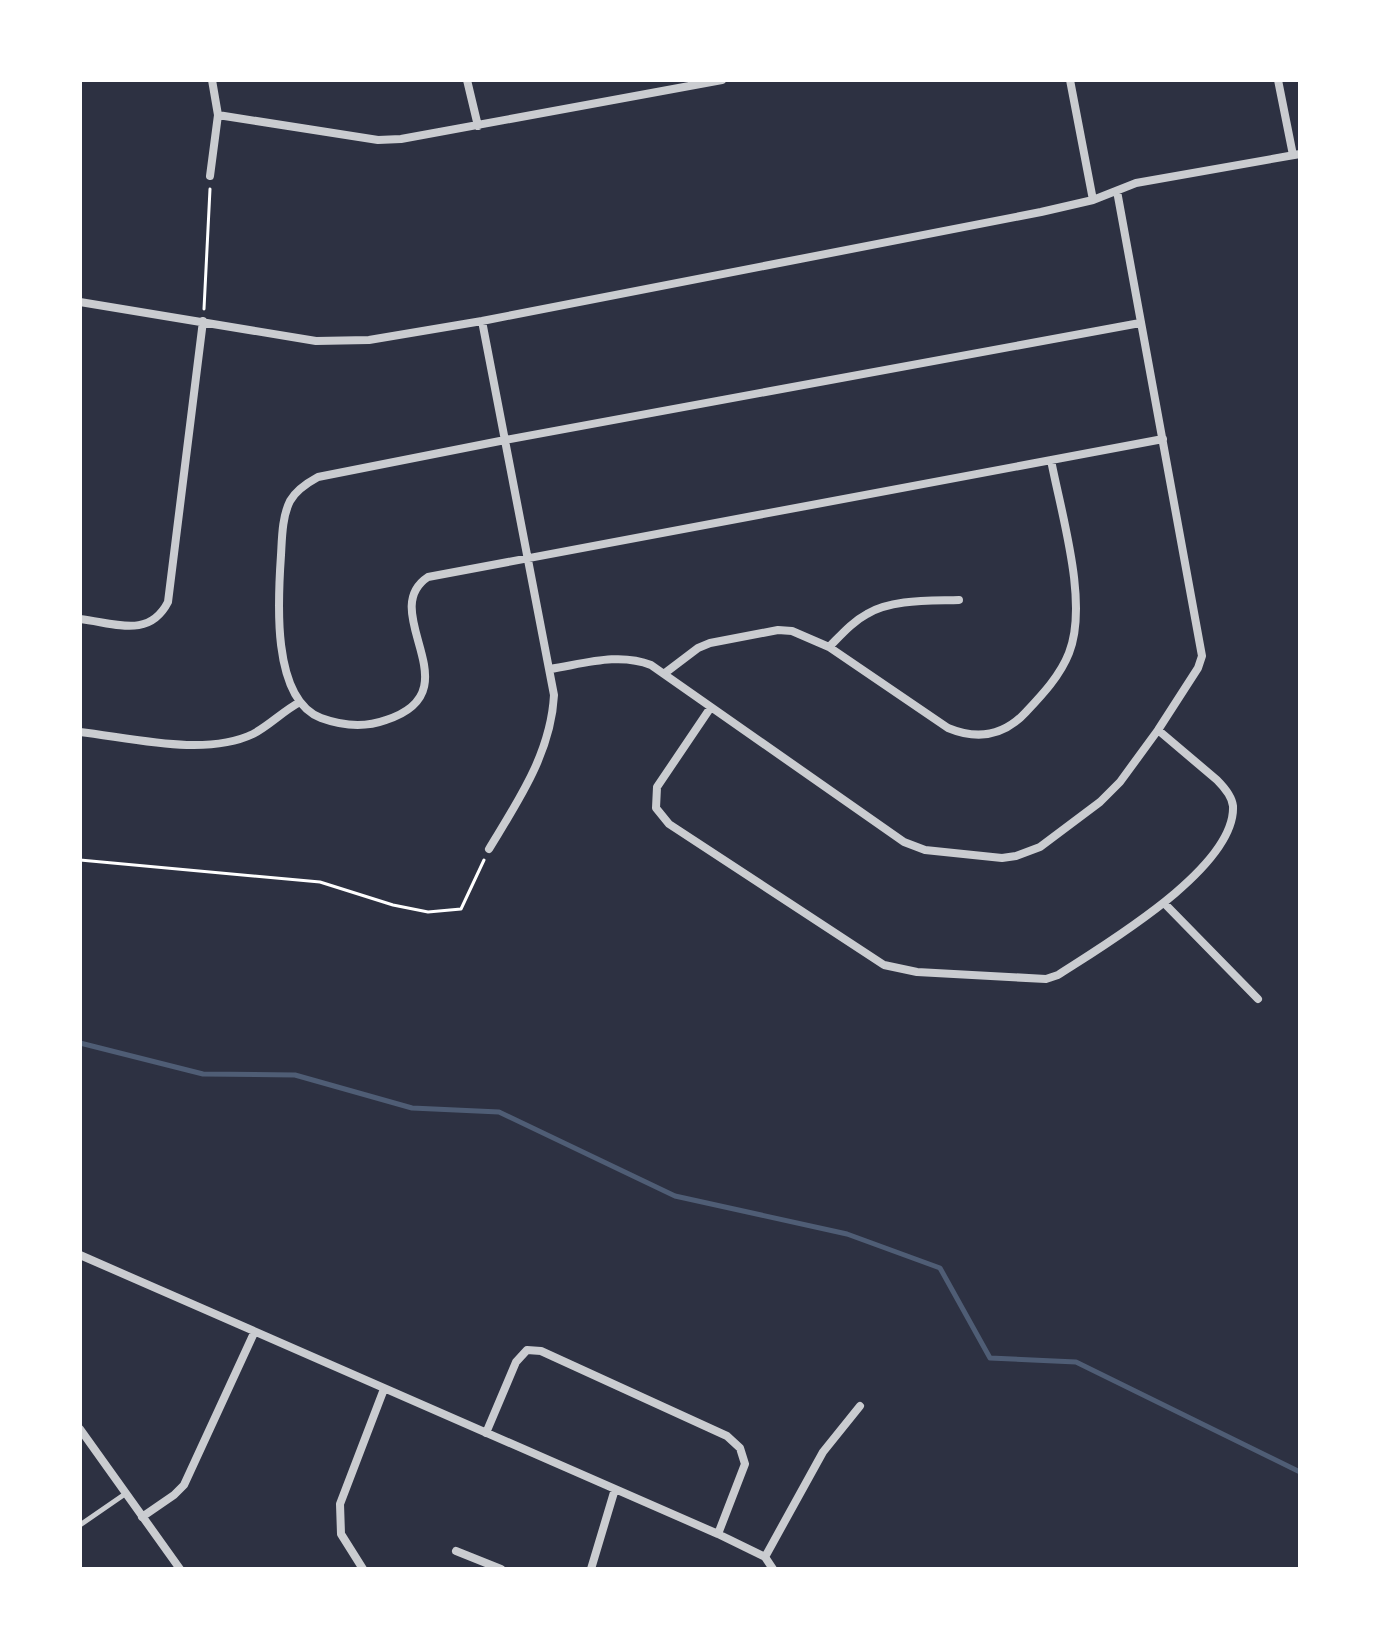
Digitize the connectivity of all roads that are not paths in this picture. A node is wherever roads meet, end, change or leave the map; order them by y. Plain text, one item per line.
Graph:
1 (212, 80) edge
2 (467, 80) edge
3 (722, 80) edge
4 (1070, 80) edge
5 (1278, 80) edge
6 (218, 115) junction
7 (478, 126) junction
8 (1296, 154) edge
9 (210, 176) road end
10 (1117, 191) junction
11 (1093, 200) junction
12 (80, 302) edge
13 (203, 321) junction
14 (482, 321) junction
15 (1140, 323) junction
16 (1163, 439) junction
17 (505, 440) junction
18 (1051, 460) junction
19 (527, 558) junction
20 (959, 600) dead end
21 (80, 619) edge
22 (829, 647) junction
23 (550, 669) junction
24 (665, 673) junction
25 (300, 702) junction
26 (711, 707) junction
27 (1158, 730) junction
28 (80, 732) edge
29 (489, 849) road end
30 (1165, 904) junction
31 (1258, 999) dead end
32 (80, 1255) edge
33 (254, 1333) junction
34 (384, 1389) junction
35 (860, 1406) dead end
36 (80, 1429) edge
37 (486, 1433) junction
38 (615, 1489) junction
39 (126, 1494) junction
40 (142, 1517) junction
41 (80, 1525) edge
42 (718, 1534) junction
43 (456, 1551) dead end
44 (765, 1557) junction
45 (180, 1569) edge
46 (363, 1569) edge
47 (501, 1569) edge
48 (591, 1569) edge
49 (773, 1569) edge

1 - 6 street
2 - 7 street
3 - 7 street
4 - 11 street
5 - 8 street
6 - 7 street
6 - 9 street
8 - 10 street
10 - 11 street
10 - 15 street
11 - 14 street
12 - 13 street
13 - 14 street
13 - 21 street
14 - 17 street
15 - 16 street
15 - 17 street
16 - 18 street
16 - 27 street
17 - 19 street
17 - 25 street
18 - 19 street
18 - 22 street
19 - 23 street
19 - 25 street
20 - 22 street
22 - 24 street
23 - 24 street
23 - 29 street
24 - 26 street
25 - 28 street
26 - 27 street
26 - 30 street
27 - 30 street
30 - 31 street
32 - 33 street
33 - 34 street
33 - 40 street
34 - 37 street
34 - 46 street
35 - 44 street
36 - 39 street
37 - 38 street
37 - 42 street
38 - 42 street
38 - 48 street
39 - 40 street
39 - 41 lane
40 - 45 street
42 - 44 street
43 - 47 street
44 - 49 street

